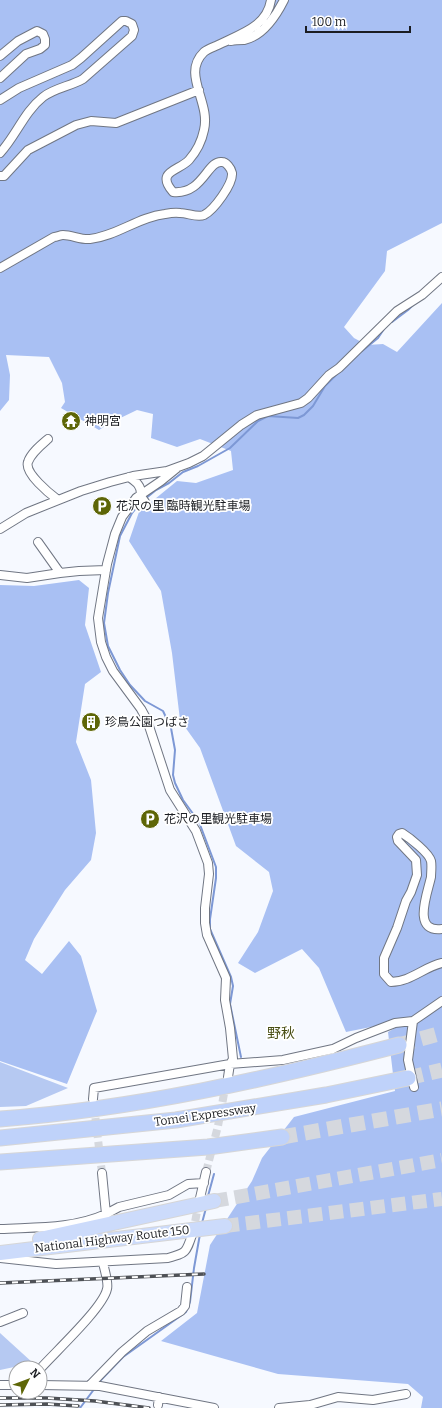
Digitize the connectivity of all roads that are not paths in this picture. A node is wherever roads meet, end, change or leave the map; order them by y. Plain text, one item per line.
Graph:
1 (271, 0) edge
2 (284, 0) edge
3 (226, 41) junction
4 (0, 56) edge
5 (0, 78) edge
6 (199, 90) junction
7 (0, 100) edge
8 (0, 153) edge
9 (0, 176) edge
10 (0, 268) edge
11 (442, 277) edge
12 (48, 439) dead end
13 (177, 468) junction
14 (129, 477) junction
15 (140, 495) junction
16 (58, 500) junction
17 (145, 502) dead end
18 (0, 529) edge
19 (38, 542) dead end
20 (106, 570) junction
21 (60, 573) junction
22 (0, 575) edge
23 (442, 929) edge
24 (442, 963) edge
25 (442, 1001) edge
26 (413, 1021) junction
27 (399, 1045) tunnel mouth
28 (230, 1064) junction
29 (228, 1077) tunnel mouth
30 (411, 1083) joint
31 (93, 1099) tunnel mouth
32 (0, 1119) edge
33 (282, 1137) tunnel mouth
34 (0, 1138) edge
35 (0, 1162) edge
36 (206, 1172) tunnel mouth
37 (102, 1173) tunnel mouth
38 (204, 1183) junction
39 (200, 1198) tunnel mouth
40 (214, 1201) tunnel mouth
41 (106, 1214) junction
42 (225, 1226) tunnel mouth
43 (0, 1229) edge
44 (192, 1235) tunnel mouth
45 (0, 1245) edge
46 (0, 1253) edge
47 (0, 1258) edge
48 (103, 1262) junction
49 (187, 1287) dead end
50 (23, 1314) dead end
51 (0, 1322) edge
52 (48, 1360) edge
53 (48, 1385) edge
54 (90, 1385) junction
55 (406, 1394) dead end
56 (214, 1408) edge
57 (279, 1408) edge

1 - 3 street
2 - 3 street
3 - 6 street
4 - 5 street
6 - 9 street
6 - 10 street
7 - 8 street
11 - 13 street
12 - 16 street
13 - 14 street
13 - 15 street
14 - 15 street
14 - 16 street
15 - 17 street
15 - 20 street
16 - 18 street
19 - 21 street
20 - 21 street
20 - 28 street
21 - 22 street
23 - 24 street
25 - 26 street
26 - 28 street
26 - 30 street
27 - 32 highway, Tomei Expressway
28 - 29 street
28 - 31 street
30 - 34 highway, Tomei Expressway
33 - 35 highway
36 - 38 street
37 - 41 street
38 - 39 street
38 - 41 street
40 - 45 highway, National Highway Route 150
41 - 43 street
42 - 46 highway, National Highway Route 150
44 - 48 street
47 - 48 street
48 - 52 street
49 - 54 street
50 - 51 street
53 - 54 street
54 - 56 street
55 - 57 street

